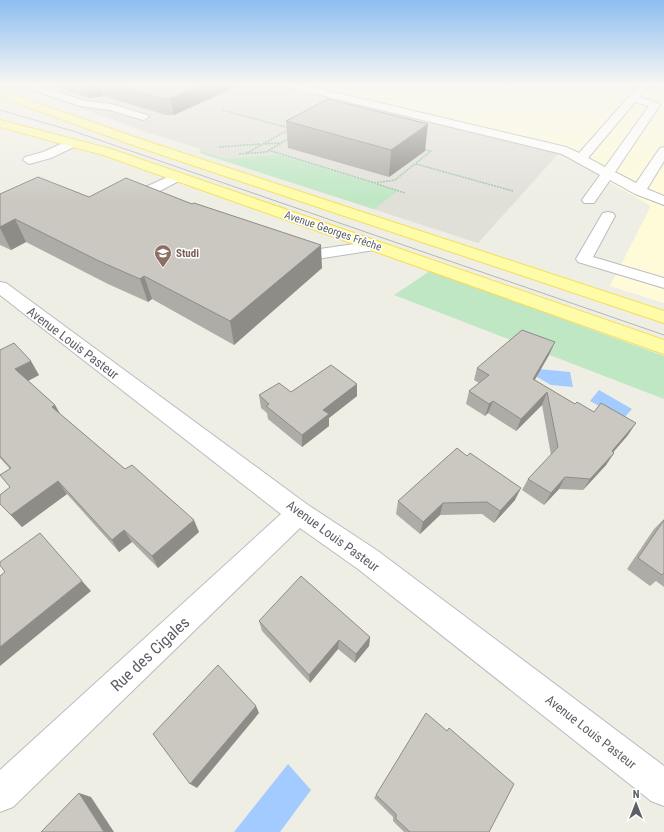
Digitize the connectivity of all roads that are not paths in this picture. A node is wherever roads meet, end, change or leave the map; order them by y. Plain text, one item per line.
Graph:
1 (0, 123) edge
2 (84, 123) edge
3 (450, 123) edge
4 (611, 123) edge
5 (647, 123) edge
6 (72, 144) junction
7 (664, 151) edge
8 (580, 159) junction
9 (29, 160) dead end
10 (608, 174) junction
11 (176, 177) junction
12 (640, 191) junction
13 (588, 200) dead end
14 (664, 201) edge
15 (172, 206) edge
16 (608, 216) dead end
17 (375, 246) junction
18 (282, 247) edge
19 (664, 283) edge
20 (0, 287) edge
21 (664, 317) edge
22 (664, 347) edge
23 (299, 513) junction
24 (664, 788) edge
25 (0, 794) edge

1 - 6 main road, Avenue Georges Frêche
2 - 21 main road, Avenue Georges Frêche
3 - 8 street
4 - 8 street
5 - 10 street
6 - 9 street
6 - 11 main road, Avenue Georges Frêche
7 - 12 street
8 - 10 street
10 - 12 street
10 - 13 street
11 - 15 street
11 - 17 main road, Avenue Georges Frêche
12 - 14 street
16 - 19 street
17 - 18 street
17 - 22 main road, Avenue Georges Frêche
20 - 23 street, Avenue Louis Pasteur
23 - 24 street, Avenue Louis Pasteur
23 - 25 street, Rue des Cigales

